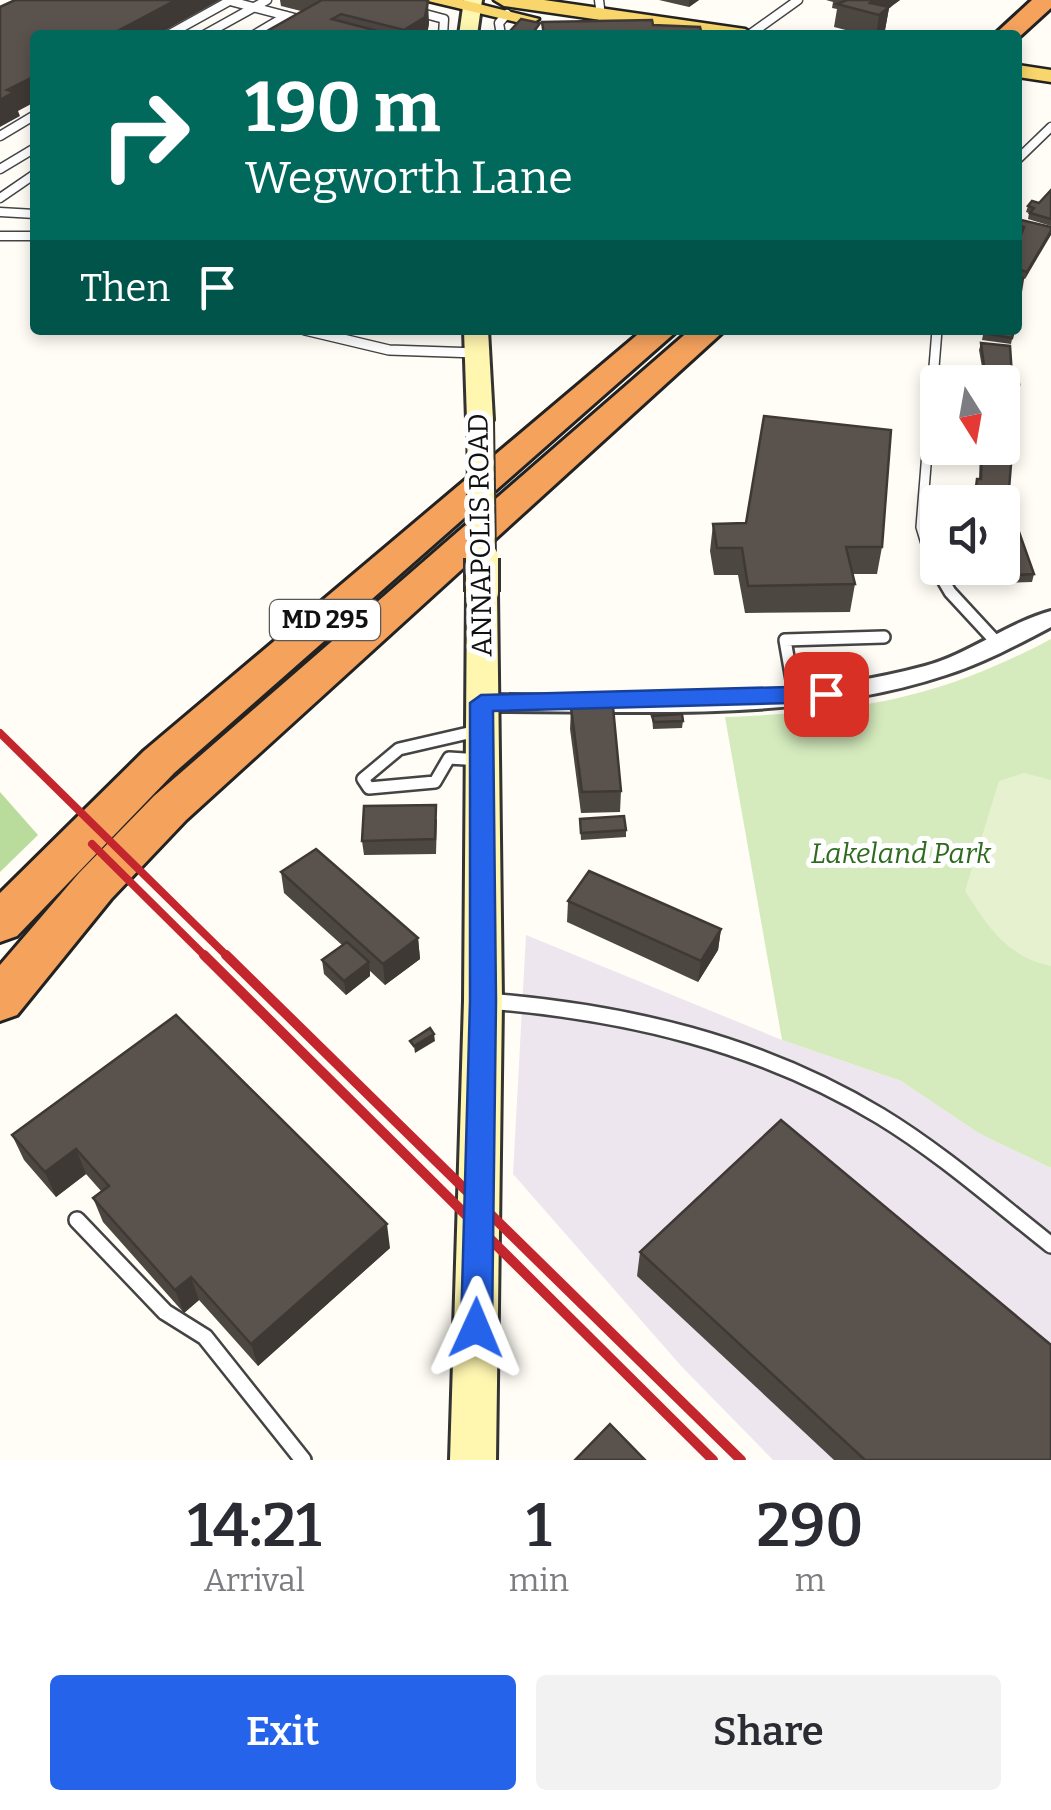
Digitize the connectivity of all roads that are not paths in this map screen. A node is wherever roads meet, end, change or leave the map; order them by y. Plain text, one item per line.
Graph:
1 (231, 0) edge
2 (267, 0) edge
3 (434, 0) edge
4 (798, 0) edge
5 (1046, 0) edge
6 (472, 4) edge
7 (563, 5) edge
8 (253, 7) junction
9 (600, 8) edge
10 (408, 9) edge
11 (207, 13) junction
12 (286, 16) junction
13 (504, 16) edge
14 (231, 20) junction
15 (184, 26) junction
16 (1051, 27) edge
17 (304, 29) edge
18 (177, 30) edge
19 (195, 30) edge
20 (213, 30) edge
21 (262, 30) edge
22 (444, 30) edge
23 (469, 30) edge
24 (607, 30) edge
25 (720, 30) edge
26 (754, 30) edge
27 (1012, 30) edge
28 (1022, 52) edge
29 (30, 118) edge
30 (1051, 127) edge
31 (0, 136) edge
32 (30, 151) edge
33 (1022, 155) edge
34 (0, 170) edge
35 (30, 177) edge
36 (0, 198) edge
37 (30, 211) edge
38 (0, 212) edge
39 (0, 236) edge
40 (30, 236) edge
41 (326, 335) edge
42 (656, 335) edge
43 (703, 335) edge
44 (937, 335) edge
45 (476, 342) edge
46 (1051, 618) edge
47 (884, 637) dead end
48 (999, 645) junction
49 (795, 697) junction
50 (482, 731) junction
51 (0, 922) edge
52 (0, 1000) edge
53 (483, 1001) junction
54 (77, 1220) dead end
55 (1051, 1246) edge
56 (304, 1460) edge
57 (473, 1460) edge

1 - 8 lane
1 - 11 lane
2 - 8 lane
3 - 6 main road
4 - 26 lane
5 - 27 highway
6 - 13 main road
6 - 23 main road
7 - 9 main road
7 - 13 main road
8 - 12 lane
8 - 14 lane
9 - 25 main road
10 - 22 lane
11 - 14 lane
11 - 15 lane
12 - 17 lane
12 - 21 lane
13 - 24 main road
14 - 20 lane
15 - 18 lane
15 - 19 lane
16 - 28 highway
29 - 31 lane
30 - 33 lane
32 - 34 lane
35 - 36 lane
37 - 38 lane
39 - 40 lane
41 - 45 lane
42 - 51 highway, MD 295
43 - 52 highway, MD 295
44 - 48 lane
45 - 50 main road, ANNAPOLIS ROAD, bridge
46 - 48 street
47 - 49 lane
48 - 49 street
49 - 50 street
50 - 50 lane
50 - 53 main road, ANNAPOLIS ROAD
53 - 55 lane
53 - 57 main road, ANNAPOLIS ROAD
54 - 56 lane

